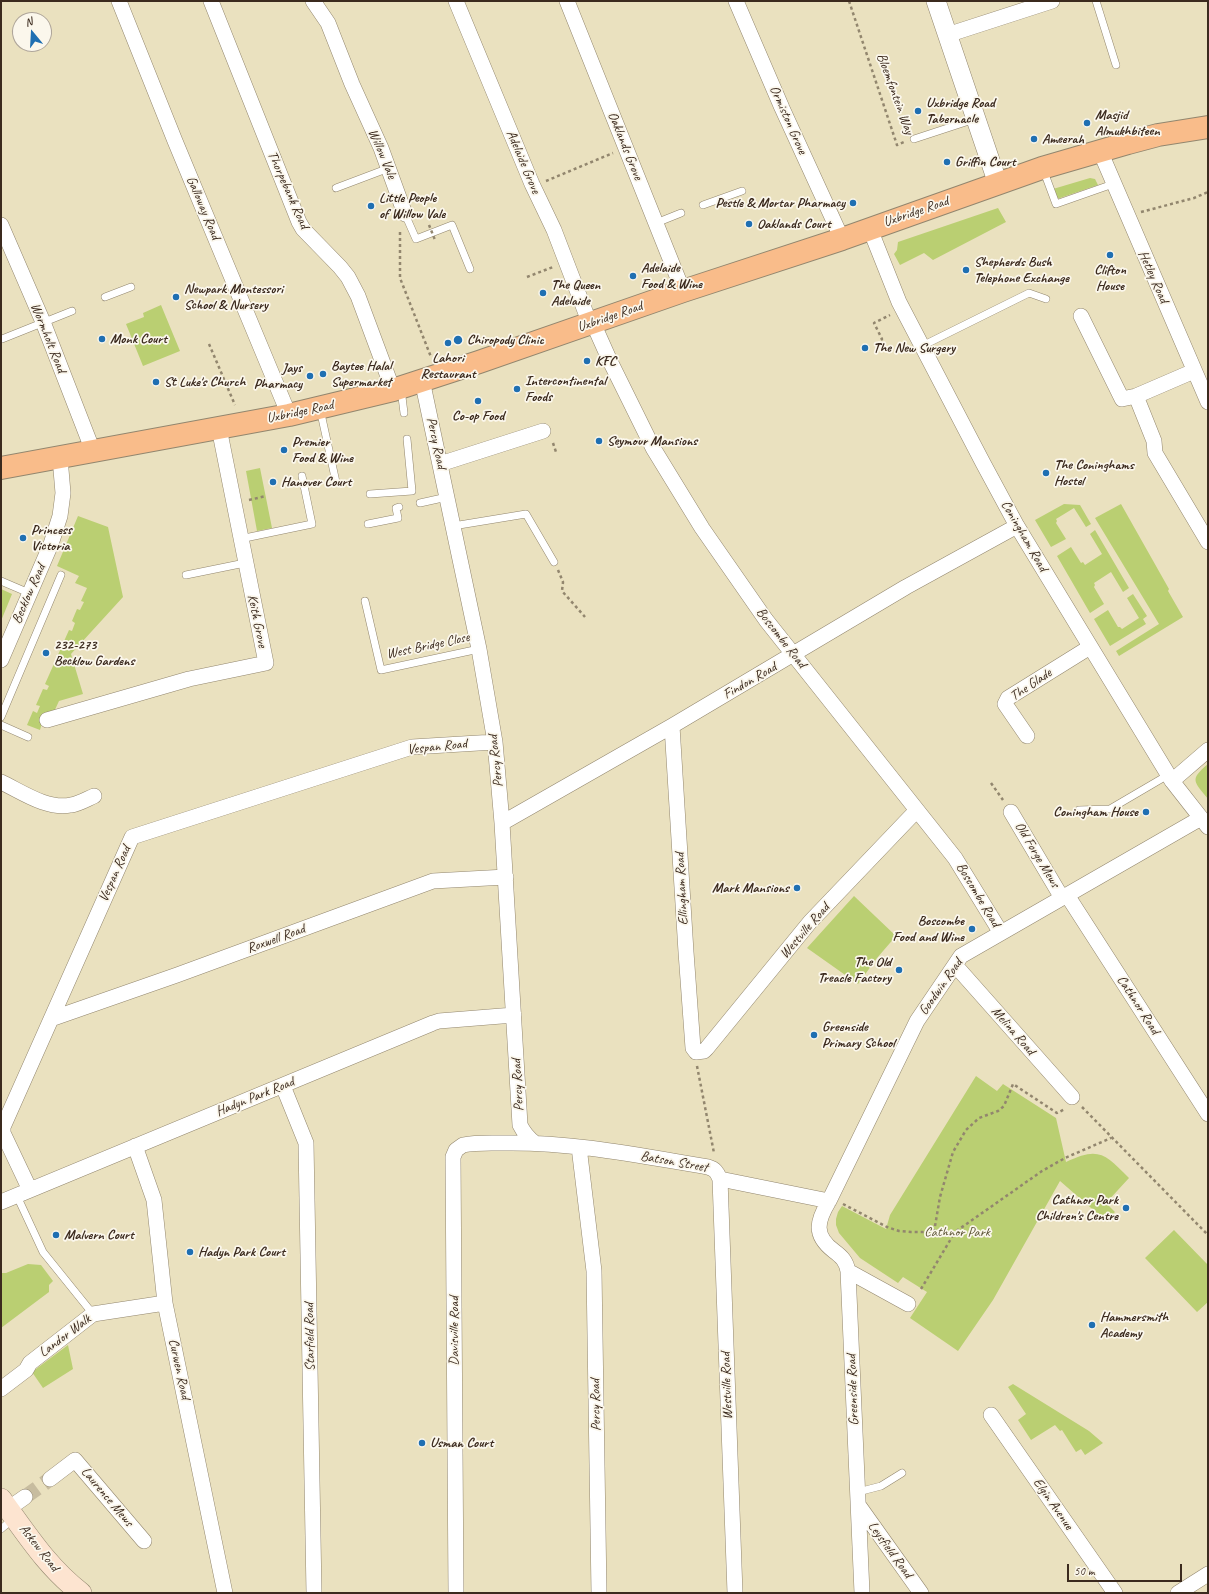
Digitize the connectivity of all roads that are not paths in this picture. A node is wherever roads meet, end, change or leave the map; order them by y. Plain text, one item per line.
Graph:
1 (119, 1) edge
2 (211, 1) edge
3 (313, 1) edge
4 (456, 1) edge
5 (567, 1) edge
6 (736, 1) edge
7 (936, 1) edge
8 (1052, 1) edge
9 (1096, 1) edge
10 (947, 34) junction
11 (1116, 65) dead end
12 (975, 119) junction
13 (1208, 127) edge
14 (914, 139) road end
15 (1100, 150) junction
16 (389, 168) junction
17 (1042, 168) junction
18 (998, 184) junction
19 (1113, 184) junction
20 (336, 188) dead end
21 (742, 191) dead end
22 (703, 205) dead end
23 (681, 213) dead end
24 (405, 214) joint
25 (656, 223) junction
26 (1, 226) edge
27 (870, 229) junction
28 (842, 238) junction
29 (470, 269) dead end
30 (131, 287) dead end
31 (683, 291) junction
32 (106, 297) dead end
33 (1046, 299) dead end
34 (72, 312) dead end
35 (1081, 316) dead end
36 (43, 322) junction
37 (591, 323) junction
38 (2, 339) dead end
39 (922, 346) junction
40 (1194, 371) junction
41 (422, 380) junction
42 (397, 388) junction
43 (1136, 396) junction
44 (1208, 402) edge
45 (320, 408) junction
46 (404, 413) dead end
47 (289, 415) junction
48 (220, 428) junction
49 (542, 431) dead end
50 (407, 439) dead end
51 (93, 452) junction
52 (60, 458) junction
53 (440, 464) junction
54 (1, 468) edge
55 (302, 476) dead end
56 (336, 482) dead end
57 (370, 494) dead end
58 (447, 497) junction
59 (420, 503) dead end
60 (399, 507) dead end
61 (368, 524) dead end
62 (453, 526) junction
63 (1017, 526) junction
64 (240, 539) junction
65 (1208, 542) edge
66 (554, 562) road end
67 (245, 563) junction
68 (61, 575) dead end
69 (186, 575) dead end
70 (1, 581) edge
71 (29, 593) junction
72 (365, 601) dead end
73 (1090, 647) junction
74 (480, 648) junction
75 (793, 655) junction
76 (1, 660) edge
77 (1, 717) edge
78 (47, 720) dead end
79 (1, 725) edge
80 (672, 726) junction
81 (1027, 736) dead end
82 (28, 737) dead end
83 (495, 742) junction
84 (1208, 750) edge
85 (1170, 778) junction
86 (1, 782) edge
87 (94, 796) dead end
88 (917, 810) junction
89 (1079, 810) dead end
90 (1011, 812) road end
91 (502, 823) junction
92 (1205, 823) edge
93 (506, 877) junction
94 (1065, 897) junction
95 (1001, 933) junction
96 (955, 965) junction
97 (514, 1015) junction
98 (50, 1019) junction
99 (696, 1052) joint
100 (283, 1086) junction
101 (1074, 1099) road end
102 (1208, 1114) edge
103 (535, 1143) junction
104 (135, 1146) junction
105 (579, 1147) junction
106 (716, 1174) junction
107 (23, 1193) junction
108 (830, 1199) junction
109 (1, 1202) edge
110 (848, 1271) junction
111 (165, 1303) junction
112 (908, 1304) dead end
113 (93, 1314) junction
114 (1, 1389) edge
115 (991, 1415) dead end
116 (902, 1473) dead end
117 (50, 1479) tunnel mouth
118 (25, 1497) tunnel mouth
119 (858, 1499) junction
120 (6, 1514) edge
121 (144, 1540) dead end
122 (1208, 1574) edge
123 (81, 1593) edge
124 (225, 1593) edge
125 (314, 1593) edge
126 (456, 1593) edge
127 (599, 1593) edge
128 (735, 1593) edge
129 (862, 1593) edge
130 (921, 1593) edge
131 (1115, 1593) edge
132 (1178, 1593) edge

1 - 47 street, Galloway Road
2 - 42 street, Thorpebank Road
3 - 16 street, Willow Vale
4 - 37 street, Adelaide Grove
5 - 25 street, Oaklands Grove
6 - 28 street, Ormiston Grove
7 - 10 street
8 - 10 street
9 - 11 lane
10 - 12 street
12 - 14 lane, Bloemfontein Way
12 - 18 street
13 - 15 main road, Uxbridge Road
15 - 17 main road, Uxbridge Road
15 - 19 street, Hetley Road
16 - 20 lane
16 - 24 street, Willow Vale
17 - 18 main road, Uxbridge Road
17 - 19 lane
18 - 27 main road, Uxbridge Road
19 - 40 street, Hetley Road
21 - 22 lane
23 - 25 lane
24 - 29 lane
25 - 31 street, Oaklands Grove
26 - 36 street, Wormholt Road
27 - 28 main road, Uxbridge Road
27 - 39 street, Coningham Road
28 - 31 main road, Uxbridge Road
30 - 32 lane
31 - 37 main road, Uxbridge Road
33 - 39 lane
34 - 36 lane
35 - 43 street
36 - 38 lane
36 - 51 street, Wormholt Road
37 - 41 main road, Uxbridge Road
37 - 75 street, Boscombe Road
39 - 63 street, Coningham Road
40 - 43 street
40 - 44 street, Hetley Road
41 - 42 main road, Uxbridge Road
41 - 53 street, Percy Road
42 - 45 main road, Uxbridge Road
42 - 46 lane
43 - 65 street
45 - 47 main road, Uxbridge Road
45 - 56 lane
47 - 48 main road, Uxbridge Road
48 - 51 main road, Uxbridge Road
48 - 64 street, Keith Grove
49 - 53 street
50 - 57 lane
51 - 52 main road, Uxbridge Road
52 - 54 main road, Uxbridge Road
52 - 71 street, Becklow Road
53 - 58 street, Percy Road
55 - 64 lane
58 - 59 lane
58 - 62 street, Percy Road
60 - 61 lane
62 - 66 lane
62 - 74 street, Percy Road
63 - 73 street, Coningham Road
63 - 75 street, Findon Road
64 - 67 street, Keith Grove
67 - 69 lane
67 - 78 street, Keith Grove
68 - 77 lane
70 - 71 lane
71 - 76 street, Becklow Road
72 - 74 lane, West Bridge Close
73 - 81 street, The Glade
73 - 85 street, Coningham Road
74 - 83 street, Percy Road
75 - 80 street, Findon Road
75 - 88 street, Boscombe Road
79 - 82 lane
80 - 91 street, Findon Road
80 - 99 street, Ellingham Road
83 - 91 street, Percy Road
83 - 98 street, Vespan Road
84 - 85 street
85 - 89 lane
85 - 92 street, Coningham Road
86 - 87 street
88 - 95 street, Boscombe Road
88 - 99 street, Westville Road
90 - 94 street, Old Forge Mews
91 - 93 street, Percy Road
92 - 94 street, Goodwin Road
93 - 97 street, Percy Road
93 - 98 street, Roxwell Road
94 - 95 street, Goodwin Road
94 - 102 street, Cathnor Road
95 - 96 street, Goodwin Road
96 - 101 street, Melina Road
96 - 108 street, Goodwin Road
97 - 100 street, Hadyn Park Road
97 - 103 street, Percy Road
98 - 107 street, Vespan Road
100 - 104 street, Hadyn Park Road
100 - 125 street, Starfield Road
103 - 105 street, Batson Street
103 - 126 street, Davisville Road
104 - 107 street, Hadyn Park Road
104 - 111 street, Curwen Road
105 - 106 street, Batson Street
105 - 127 street, Percy Road
106 - 108 street, Batson Street
106 - 128 street, Westville Road
107 - 109 street, Hadyn Park Road
107 - 113 lane
108 - 110 street, Greenside Road
110 - 112 street
110 - 119 street, Greenside Road
111 - 113 street, Landor Walk
111 - 124 street, Curwen Road
113 - 114 street, Landor Walk
115 - 131 street, Elgin Avenue
116 - 119 lane
117 - 121 street, Laurence Mews
118 - 120 street
119 - 129 street, Greenside Road
119 - 130 street, Leysfield Road
120 - 123 main road, Askew Road
122 - 132 street

